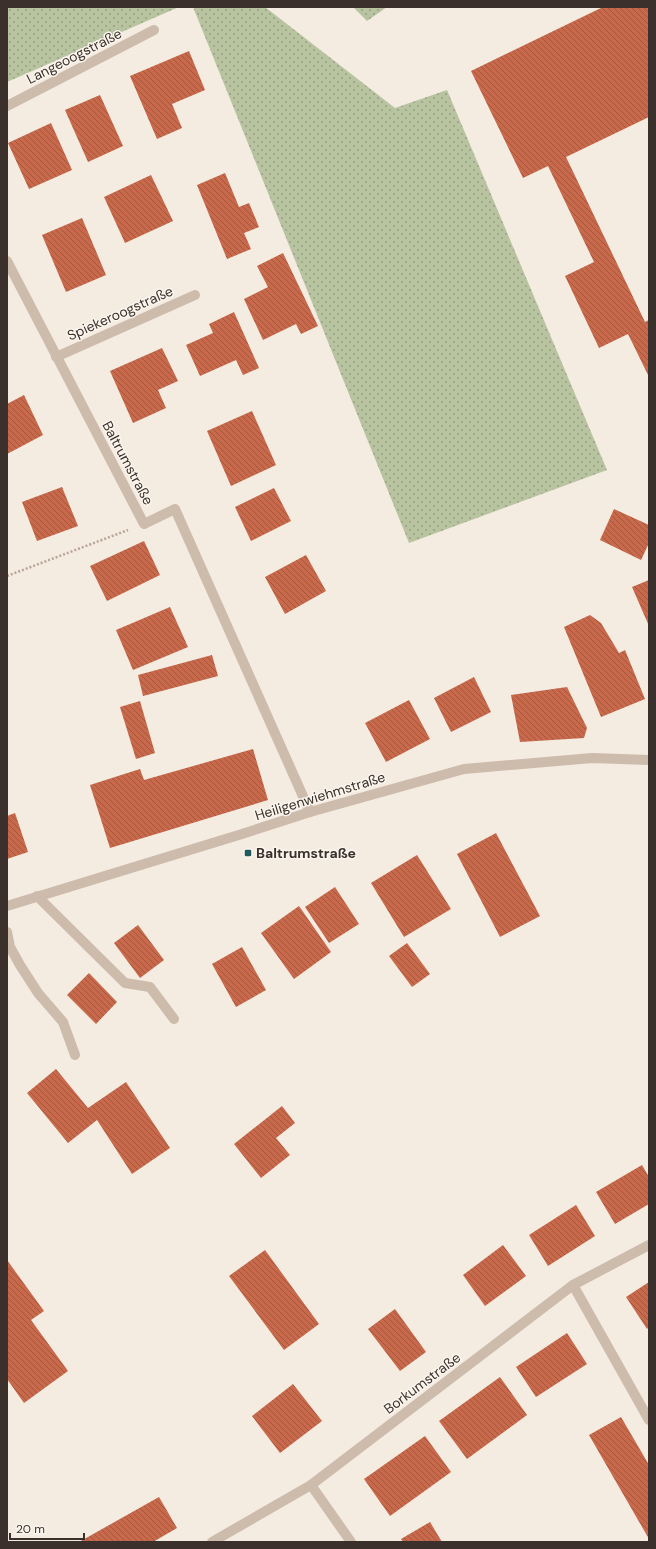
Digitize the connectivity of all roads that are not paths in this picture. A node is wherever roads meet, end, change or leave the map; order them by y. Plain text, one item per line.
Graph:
1 (154, 30) dead end
2 (7, 106) edge
3 (7, 262) edge
4 (195, 295) dead end
5 (56, 357) junction
6 (649, 760) edge
7 (310, 812) junction
8 (37, 896) junction
9 (7, 906) edge
10 (7, 932) edge
11 (174, 1019) dead end
12 (75, 1055) dead end
13 (649, 1245) edge
14 (573, 1285) junction
15 (649, 1420) edge
16 (312, 1485) junction
17 (212, 1542) edge
18 (351, 1542) edge

1 - 2 street, Langeoogstraße
3 - 5 street, Baltrumstraße
4 - 5 street, Spiekeroogstraße
5 - 7 street, Baltrumstraße
6 - 7 street, Heiligenwiehmstraße
7 - 8 street, Heiligenwiehmstraße
8 - 9 street, Heiligenwiehmstraße
8 - 11 street
10 - 12 street
13 - 14 street, Borkumstraße
14 - 15 street
14 - 16 street, Borkumstraße
16 - 17 street, Borkumstraße
16 - 18 street

